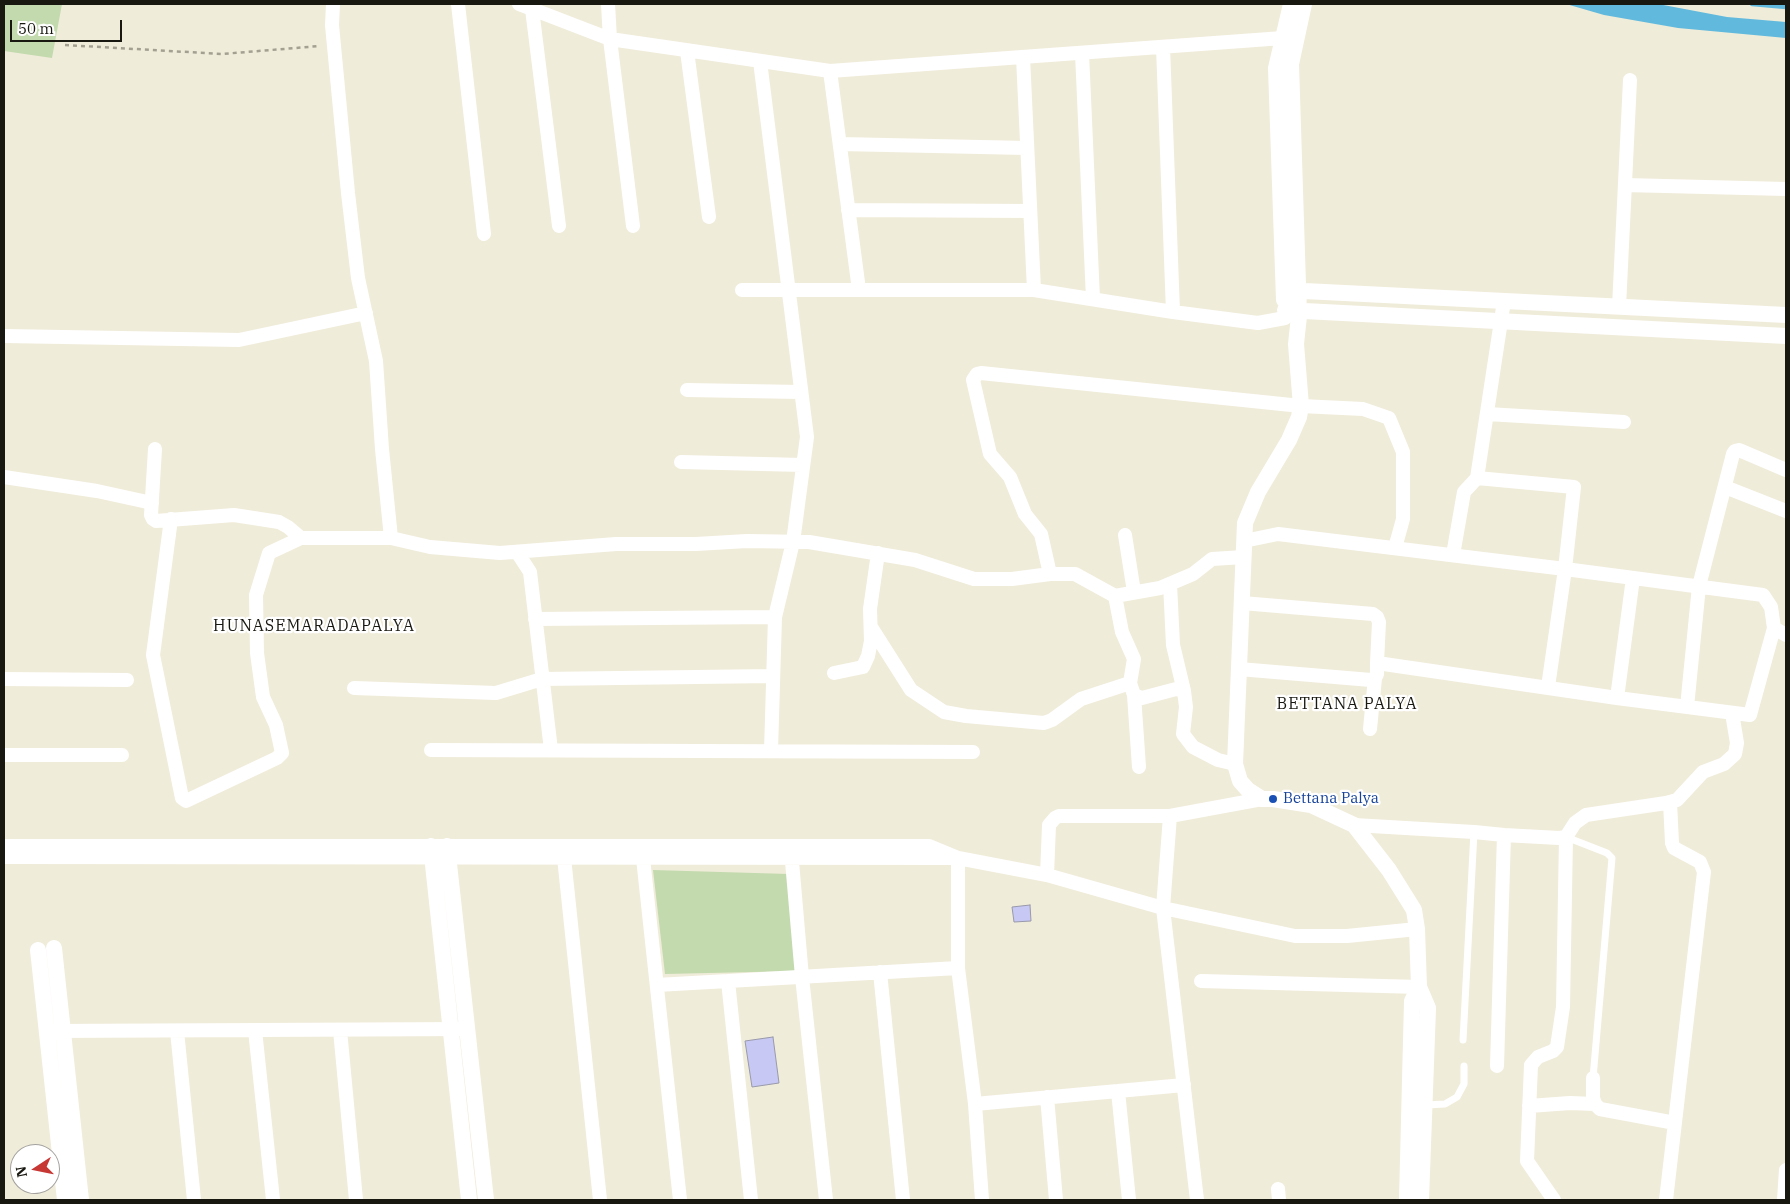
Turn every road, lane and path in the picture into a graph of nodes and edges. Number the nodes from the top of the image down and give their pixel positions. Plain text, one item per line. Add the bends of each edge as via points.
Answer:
1 (333, 4) edge
2 (458, 4) edge
3 (608, 4) edge
4 (1291, 4) edge
5 (1304, 4) edge
6 (525, 6) edge
7 (1283, 38) junction
8 (610, 40) junction
9 (334, 44) junction
10 (65, 45) dead end
11 (1163, 47) junction
12 (687, 50) junction
13 (1082, 53) junction
14 (1023, 57) junction
15 (760, 61) junction
16 (1284, 63) junction
17 (830, 71) junction
18 (1630, 80) dead end
19 (840, 144) junction
20 (1027, 148) junction
21 (1625, 185) junction
22 (1786, 189) edge
23 (848, 210) junction
24 (1030, 211) junction
25 (709, 217) dead end
26 (560, 226) dead end
27 (633, 226) dead end
28 (484, 234) dead end
29 (742, 290) dead end
30 (788, 290) junction
31 (860, 290) junction
32 (1034, 290) junction
33 (1291, 290) junction
34 (1093, 299) junction
35 (1504, 301) junction
36 (1619, 307) junction
37 (1173, 312) junction
38 (366, 313) junction
39 (1290, 313) junction
40 (1786, 315) edge
41 (1501, 321) junction
42 (4, 336) edge
43 (1786, 336) edge
44 (687, 390) dead end
45 (801, 392) junction
46 (1301, 406) junction
47 (1487, 414) junction
48 (1624, 422) dead end
49 (155, 449) dead end
50 (681, 462) dead end
51 (803, 465) junction
52 (1786, 470) edge
53 (4, 477) edge
54 (1477, 478) junction
55 (1725, 487) junction
56 (152, 503) junction
57 (1786, 511) edge
58 (171, 519) junction
59 (1125, 535) dead end
60 (301, 538) junction
61 (391, 538) junction
62 (793, 542) junction
63 (1395, 548) junction
64 (1244, 549) junction
65 (517, 552) junction
66 (878, 554) junction
67 (1453, 555) junction
68 (1565, 569) junction
69 (1050, 574) junction
70 (1633, 578) junction
71 (1170, 584) junction
72 (1699, 586) junction
73 (1134, 592) junction
74 (1115, 596) junction
75 (1242, 603) junction
76 (775, 617) junction
77 (535, 619) junction
78 (871, 627) junction
79 (1774, 628) junction
80 (1786, 635) edge
81 (1377, 663) junction
82 (1239, 669) junction
83 (834, 673) dead end
84 (773, 676) junction
85 (542, 678) junction
86 (1375, 678) junction
87 (4, 679) edge
88 (127, 680) dead end
89 (1548, 687) junction
90 (354, 688) dead end
91 (1132, 689) junction
92 (1184, 691) junction
93 (1617, 698) junction
94 (1687, 707) junction
95 (1732, 712) junction
96 (1370, 729) dead end
97 (431, 750) dead end
98 (551, 750) junction
99 (771, 751) junction
100 (973, 752) dead end
101 (4, 755) edge
102 (122, 755) dead end
103 (1235, 764) junction
104 (1140, 767) dead end
105 (1262, 799) junction
106 (1670, 802) junction
107 (1170, 816) junction
108 (1354, 825) junction
109 (1474, 832) junction
110 (1504, 835) junction
111 (1566, 837) junction
112 (4, 846) edge
113 (440, 852) junction
114 (563, 852) junction
115 (642, 852) junction
116 (791, 852) junction
117 (4, 857) edge
118 (958, 858) junction
119 (1047, 875) junction
120 (1164, 908) junction
121 (1418, 929) junction
122 (54, 948) dead end
123 (38, 950) dead end
124 (958, 968) junction
125 (880, 972) junction
126 (802, 977) junction
127 (728, 981) junction
128 (1201, 981) dead end
129 (657, 985) junction
130 (1419, 986) junction
131 (451, 1029) junction
132 (468, 1029) junction
133 (254, 1030) junction
134 (340, 1030) junction
135 (46, 1031) junction
136 (63, 1031) junction
137 (177, 1031) junction
138 (1463, 1040) dead end
139 (1464, 1066) dead end
140 (1497, 1066) dead end
141 (1593, 1078) joint
142 (1184, 1085) junction
143 (1118, 1091) junction
144 (1047, 1097) junction
145 (975, 1104) junction
146 (1595, 1104) junction
147 (1426, 1105) junction
148 (1529, 1106) junction
149 (1675, 1123) junction
150 (1786, 1170) edge
151 (65, 1200) edge
152 (81, 1200) edge
153 (194, 1200) edge
154 (273, 1200) edge
155 (356, 1200) edge
156 (469, 1200) edge
157 (486, 1200) edge
158 (600, 1200) edge
159 (680, 1200) edge
160 (750, 1200) edge
161 (826, 1200) edge
162 (903, 1200) edge
163 (982, 1200) edge
164 (1056, 1200) edge
165 (1129, 1200) edge
166 (1197, 1200) edge
167 (1407, 1200) edge
168 (1422, 1200) edge
169 (1554, 1200) edge
170 (1666, 1200) edge
171 (1784, 1200) edge

1 - 9 street
2 - 28 street
3 - 8 street
4 - 7 street
5 - 16 street
6 - 8 street
6 - 26 street
7 - 11 street
7 - 16 street
8 - 12 street
8 - 27 street
9 - 10 path via 222,54
9 - 38 street via 358,278
11 - 13 street
11 - 37 street
12 - 15 street
12 - 25 street
13 - 14 street
13 - 34 street
14 - 17 street
14 - 20 street
15 - 17 street
15 - 30 street
16 - 33 street via 1276,68
17 - 19 street
18 - 21 street
19 - 20 street
19 - 23 street
20 - 24 street
21 - 22 street
21 - 36 street
23 - 24 street
23 - 31 street
24 - 32 street
29 - 30 street
30 - 31 street
30 - 45 street
31 - 32 street
32 - 34 street
33 - 35 street
33 - 39 street
34 - 37 street
35 - 36 street
35 - 41 street
36 - 40 street
37 - 39 street via 1258,323
38 - 42 street via 239,340
38 - 61 street via 376,361
39 - 41 street
39 - 46 street
41 - 43 street
41 - 47 street
44 - 45 street
45 - 51 street via 807,437
46 - 63 street via 1363,409 1389,418 1403,452 1403,519
46 - 64 street via 1290,440 1258,492 1245,523
46 - 69 street via 977,374 973,380 990,454 1010,477 1025,514 1041,534
47 - 48 street
47 - 54 street
49 - 56 street
50 - 51 street
51 - 62 street
52 - 55 street via 1739,450 1733,454
53 - 56 street
54 - 67 street via 1464,492
54 - 68 street via 1574,487
55 - 57 street
55 - 72 street
56 - 58 street via 153,519
58 - 60 street via 234,515 279,522
58 - 60 street via 153,655 182,798 186,801 282,754 276,725 263,697 257,653 256,595 269,553
59 - 73 street
60 - 61 street
61 - 65 street via 430,547
62 - 65 street via 616,544
62 - 66 street
62 - 76 street
63 - 64 street via 1278,534
63 - 67 street
64 - 71 street via 1212,559 1193,574
64 - 75 street
65 - 77 street via 530,572
66 - 69 street via 915,560 974,579
66 - 78 street via 870,609
67 - 68 street
68 - 70 street
68 - 89 street
69 - 74 street via 1075,574
70 - 72 street
70 - 93 street
71 - 73 street
71 - 92 street via 1173,645
72 - 79 street via 1763,595 1771,607
72 - 94 street
73 - 74 street
74 - 91 street via 1122,632 1134,658
75 - 81 street via 1372,614 1379,622
75 - 82 street
76 - 77 street
76 - 84 street
77 - 85 street
78 - 83 street via 868,656 863,667
78 - 91 street via 911,690 944,712 1044,723 1081,699
79 - 80 street
79 - 95 street via 1750,715
81 - 86 street
81 - 89 street
82 - 86 street
82 - 103 street
84 - 85 street
84 - 99 street
85 - 90 street via 496,693
85 - 98 street
86 - 96 street
87 - 88 street
89 - 93 street
91 - 92 street via 1142,698
91 - 104 street
92 - 103 street via 1183,734 1193,747 1218,760
93 - 94 street
94 - 95 street
95 - 106 street via 1737,743 1735,754 1724,764 1706,770 1677,800
97 - 98 street
98 - 99 street
99 - 100 street
101 - 102 street
103 - 105 street via 1240,781
105 - 107 street
105 - 108 street via 1310,805
106 - 111 street via 1586,815 1575,823
106 - 149 street via 1674,848 1700,862 1704,872
107 - 119 street via 1059,816 1049,826
107 - 120 street
108 - 109 street
108 - 121 street via 1406,896 1414,910
109 - 110 street
109 - 138 lane
110 - 111 street
110 - 140 street
111 - 141 lane via 1612,858
111 - 148 street via 1563,1007 1557,1047 1531,1065
112 - 113 street
113 - 114 street
113 - 117 street
113 - 131 street
113 - 132 street
114 - 115 street
114 - 158 street
115 - 116 street
115 - 129 street
116 - 118 street
116 - 118 street via 929,846
116 - 126 street
118 - 119 street
118 - 124 street
119 - 120 street
120 - 121 street via 1295,936 1347,936
120 - 142 street
121 - 130 street
122 - 136 street
123 - 135 street
124 - 125 street
124 - 145 street
125 - 126 street
125 - 162 street
126 - 127 street
126 - 161 street
127 - 129 street
127 - 160 street
128 - 130 street
129 - 159 street
130 - 147 street via 1428,1008
130 - 167 street via 1412,1001
131 - 132 street
131 - 134 street
131 - 156 street
132 - 157 street
133 - 134 street
133 - 137 street
133 - 154 street
134 - 155 street
135 - 136 street
135 - 151 street
136 - 137 street
136 - 152 street
137 - 153 street
139 - 147 lane via 1464,1084 1457,1097 1445,1104
141 - 146 street
142 - 143 street
142 - 166 street
143 - 144 street
143 - 165 street
144 - 145 street
144 - 164 street
145 - 163 street
146 - 148 street
146 - 149 street via 1608,1111
147 - 168 street
148 - 169 street via 1527,1161
149 - 170 street
150 - 171 street

